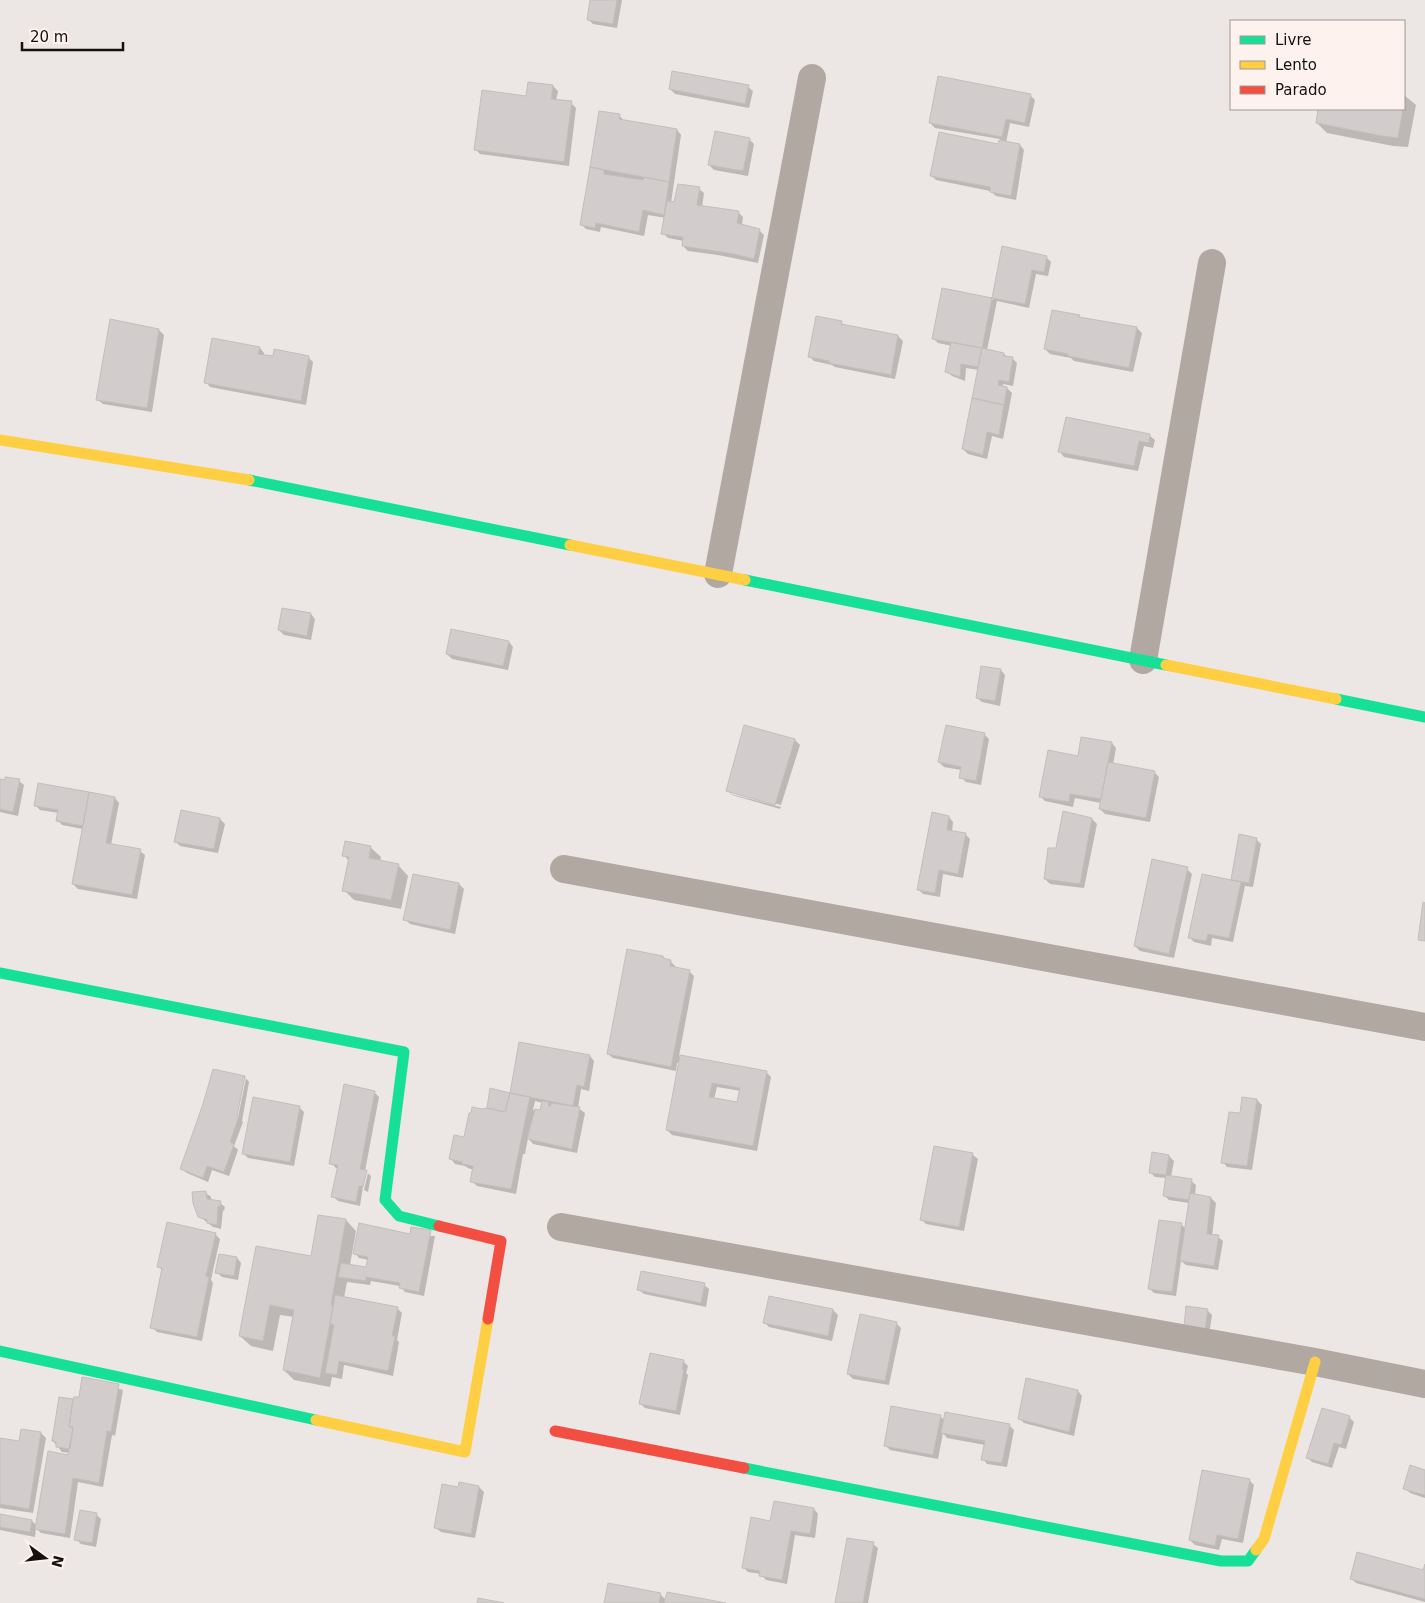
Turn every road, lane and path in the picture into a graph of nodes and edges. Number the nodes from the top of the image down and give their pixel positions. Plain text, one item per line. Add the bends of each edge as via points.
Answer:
1 (812, 78) dead end
2 (1212, 263) dead end
3 (0, 440) edge
4 (718, 574) junction
5 (1143, 660) junction
6 (1425, 717) edge
7 (564, 868) dead end
8 (0, 973) edge
9 (1425, 1027) edge
10 (562, 1227) dead end
11 (0, 1351) edge
12 (1315, 1362) junction
13 (1425, 1384) edge
14 (555, 1431) dead end

1 - 4 street
2 - 5 street
3 - 4 street via 260,482
4 - 5 street
5 - 6 street
7 - 9 street
8 - 11 street via 404,1052 384,1200 399,1216 501,1241 465,1452
10 - 12 street
12 - 13 street
12 - 14 street via 1264,1539 1248,1561 1221,1561

